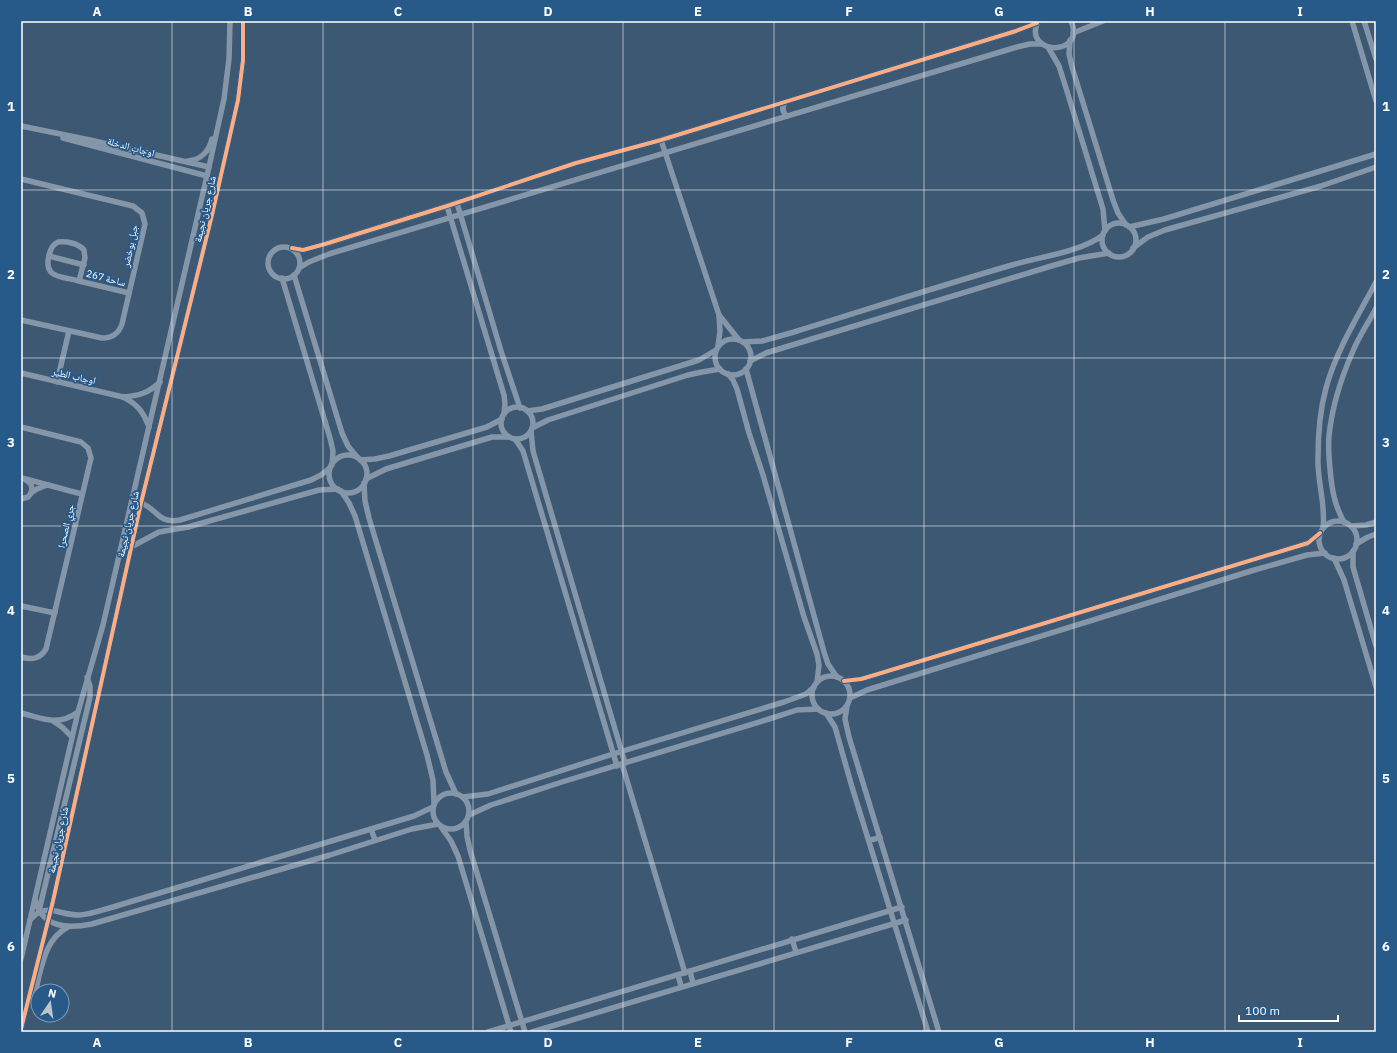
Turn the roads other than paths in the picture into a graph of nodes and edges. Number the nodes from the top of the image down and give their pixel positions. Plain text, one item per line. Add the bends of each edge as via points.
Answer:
1 (230, 21) edge
2 (243, 21) edge
3 (1071, 21) edge
4 (1102, 21) edge
5 (1352, 21) edge
6 (1364, 21) edge
7 (1038, 22) edge
8 (1073, 33) junction
9 (1070, 40) junction
10 (1042, 44) junction
11 (1048, 47) junction
12 (1376, 58) edge
13 (224, 99) junction
14 (1376, 101) edge
15 (785, 102) junction
16 (787, 116) junction
17 (21, 126) edge
18 (50, 132) junction
19 (661, 140) junction
20 (666, 152) junction
21 (1376, 154) edge
22 (185, 162) junction
23 (209, 167) junction
24 (1376, 167) edge
25 (207, 176) junction
26 (21, 179) edge
27 (457, 203) junction
28 (447, 206) junction
29 (460, 215) junction
30 (450, 218) junction
31 (1128, 226) junction
32 (1104, 233) junction
33 (292, 248) junction
34 (1134, 248) junction
35 (1109, 253) junction
36 (49, 256) junction
37 (84, 265) junction
38 (300, 268) junction
39 (294, 276) junction
40 (282, 278) junction
41 (80, 280) junction
42 (1376, 282) edge
43 (482, 290) junction
44 (129, 293) junction
45 (472, 293) junction
46 (880, 306) junction
47 (1376, 308) edge
48 (719, 315) junction
49 (850, 315) junction
50 (883, 317) junction
51 (21, 320) edge
52 (853, 326) junction
53 (69, 331) junction
54 (741, 341) junction
55 (717, 348) junction
56 (501, 351) junction
57 (492, 354) junction
58 (750, 361) junction
59 (720, 369) junction
60 (746, 369) junction
61 (21, 373) edge
62 (728, 374) junction
63 (57, 382) junction
64 (160, 382) junction
65 (122, 397) junction
66 (520, 408) junction
67 (527, 411) junction
68 (503, 416) junction
69 (21, 427) edge
70 (149, 428) junction
71 (532, 430) junction
72 (512, 438) junction
73 (358, 458) junction
74 (331, 466) junction
75 (23, 479) edge
76 (365, 481) junction
77 (47, 485) junction
78 (340, 490) junction
79 (32, 493) junction
80 (82, 494) junction
81 (266, 494) junction
82 (21, 499) edge
83 (245, 501) junction
84 (141, 503) junction
85 (269, 504) junction
86 (248, 510) junction
87 (1344, 522) junction
88 (1376, 522) edge
89 (1351, 526) junction
90 (1323, 528) junction
91 (1320, 534) junction
92 (1376, 534) edge
93 (1356, 544) junction
94 (131, 547) junction
95 (1353, 551) junction
96 (1325, 553) junction
97 (1334, 558) junction
98 (577, 599) junction
99 (568, 602) junction
100 (21, 606) edge
101 (55, 613) junction
102 (1376, 646) edge
103 (21, 657) edge
104 (827, 662) junction
105 (596, 664) junction
106 (819, 665) junction
107 (587, 666) junction
108 (87, 677) junction
109 (837, 677) junction
110 (844, 681) junction
111 (815, 684) junction
112 (1376, 687) edge
113 (850, 698) junction
114 (847, 706) junction
115 (818, 709) junction
116 (78, 712) junction
117 (21, 713) edge
118 (826, 713) junction
119 (53, 721) junction
120 (72, 737) junction
121 (850, 738) junction
122 (839, 741) junction
123 (622, 751) junction
124 (613, 754) junction
125 (621, 765) junction
126 (456, 794) junction
127 (463, 797) junction
128 (434, 805) junction
129 (469, 815) junction
130 (466, 822) junction
131 (439, 826) junction
132 (371, 829) junction
133 (880, 837) junction
134 (375, 840) junction
135 (869, 840) junction
136 (171, 888) junction
137 (896, 889) junction
138 (885, 892) junction
139 (35, 897) junction
140 (175, 899) junction
141 (902, 907) junction
142 (50, 910) junction
143 (890, 910) junction
144 (39, 912) junction
145 (47, 920) junction
146 (906, 920) junction
147 (30, 921) junction
148 (895, 923) junction
149 (68, 926) junction
150 (792, 939) junction
151 (796, 952) junction
152 (21, 959) edge
153 (687, 972) junction
154 (678, 975) junction
155 (693, 983) junction
156 (681, 986) junction
157 (28, 1001) junction
158 (522, 1022) junction
159 (509, 1026) junction
160 (21, 1029) edge
161 (488, 1032) edge
162 (511, 1032) edge
163 (525, 1032) edge
164 (532, 1032) edge
165 (928, 1032) edge
166 (939, 1032) edge

1 - 13 street, شارع جريان نجيمة via 230,59
2 - 84 street, شارع جريان نجيمة via 243,60 238,100
3 - 8 street
4 - 8 street
5 - 14 street
6 - 12 street
7 - 10 street via 1037,36
7 - 15 street
8 - 9 street
9 - 11 street via 1060,48
9 - 31 street via 1069,54 1074,75 1118,214
10 - 11 street
10 - 16 street via 1017,47
11 - 32 street via 1059,66 1076,118 1103,209
13 - 22 street via 218,110 208,150 197,159
13 - 23 street, شارع جريان نجيمة
15 - 16 street via 783,111
15 - 19 street
16 - 20 street
17 - 18 street, اوجاب الدخلة
18 - 22 street, اوجاب الدخلة
18 - 25 street, اوجاب الدخلة via 88,145
19 - 20 street
19 - 27 street via 576,163
20 - 29 street
20 - 48 street
21 - 31 street via 1164,219
22 - 23 street, اوجاب الدخلة
23 - 25 street, شارع جريان نجيمة
24 - 34 street via 1321,186 1161,232 1148,237
25 - 64 street, شارع جريان نجيمة
26 - 44 street, جبل بوخضر via 129,205 139,210 145,220 145,228
27 - 28 street
27 - 29 street
28 - 30 street
28 - 33 street via 303,250
29 - 30 street
29 - 43 street
30 - 38 street via 319,258
30 - 45 street
31 - 32 street via 1113,225
31 - 34 street via 1135,235
32 - 35 street via 1103,245
32 - 46 street via 1087,245 1012,265
33 - 38 street via 299,257
33 - 40 street via 280,247 269,257 270,270
34 - 35 street via 1124,256 1117,257
35 - 50 street via 1079,258
36 - 37 street, ساحة 267
36 - 37 street, ساحة 267 via 51,248 58,242 76,245 82,247 85,252
36 - 41 street, ساحة 267 via 47,265 51,273
37 - 41 street, ساحة 267
38 - 39 street
39 - 40 street
39 - 73 street via 342,433
40 - 74 street via 330,438
41 - 44 street, ساحة 267
42 - 90 street via 1339,354 1323,401 1318,460 1324,509
43 - 45 street
43 - 56 street
44 - 53 street, جبل بوخضر via 121,327 114,336 102,338
45 - 57 street
46 - 49 street
46 - 50 street
47 - 87 street via 1343,374 1330,426 1332,488 1336,506
48 - 54 street
48 - 55 street
49 - 52 street
49 - 54 street via 762,341
50 - 52 street
51 - 53 street, جبل بوخضر
52 - 58 street via 766,353
53 - 63 street
54 - 55 street via 730,339
54 - 58 street via 749,348
55 - 59 street via 715,360
55 - 67 street via 699,360 542,409
56 - 57 street
56 - 66 street
57 - 68 street via 504,395
58 - 60 street
59 - 62 street
59 - 71 street via 688,375 548,420
60 - 62 street via 737,374
60 - 104 street
61 - 63 street, اوجاب الطير
62 - 106 street via 737,389
63 - 65 street, اوجاب الطير
64 - 65 street, اوجاب الطير via 145,393
64 - 70 street, شارع جريان نجيمة
65 - 70 street, اوجاب الطير via 137,405
66 - 67 street
66 - 68 street via 513,408
67 - 71 street via 533,420
68 - 72 street via 502,429
68 - 73 street via 487,427 389,456 375,459
69 - 80 street, جري الصحرا via 78,441 86,446 91,458
70 - 108 street, شارع جريان نجيمة via 101,633
71 - 72 street via 526,437
71 - 98 street via 533,451
72 - 76 street via 492,437 386,470
72 - 99 street via 523,450
73 - 74 street via 344,456
73 - 76 street via 365,467
74 - 78 street via 331,480
74 - 81 street via 310,480
75 - 77 street
75 - 79 street via 31,485
76 - 78 street via 359,489 352,492
76 - 126 street via 368,514 446,772
77 - 79 street
77 - 80 street
78 - 85 street via 319,490
78 - 128 street via 355,516 433,780
79 - 82 street
80 - 101 street, جري الصحرا
81 - 83 street
81 - 85 street
83 - 84 street via 175,521 158,516
83 - 86 street
84 - 94 street, شارع جريان نجيمة
85 - 86 street
86 - 94 street via 188,527 159,532
87 - 89 street
87 - 90 street via 1333,522
88 - 89 street
89 - 93 street via 1356,534
90 - 91 street
91 - 96 street via 1320,546
91 - 110 street via 1308,543 861,679
92 - 93 street
93 - 95 street
94 - 142 street, شارع جريان نجيمة
95 - 97 street via 1343,558
95 - 102 street via 1355,577
96 - 97 street
96 - 113 street via 1307,555 1251,571 867,690
97 - 112 street via 1344,580
98 - 99 street
98 - 105 street
99 - 107 street
100 - 101 street
101 - 103 street, جري الصحرا via 45,652 33,659
104 - 106 street
104 - 109 street
105 - 107 street
105 - 123 street
106 - 111 street
107 - 124 street
108 - 116 street, شارع جريان نجيمة
108 - 144 street via 90,697
109 - 110 street
109 - 111 street via 826,676
110 - 113 street via 849,689
111 - 115 street via 812,698
111 - 123 street via 806,694
113 - 114 street
114 - 118 street via 838,713
114 - 121 street via 845,719
115 - 118 street
115 - 125 street via 797,710
116 - 119 street via 64,720
116 - 120 street, شارع جريان نجيمة
117 - 119 street
118 - 122 street via 835,727
119 - 120 street
120 - 139 street, شارع جريان نجيمة
121 - 122 street
121 - 133 street
122 - 135 street
123 - 124 street
123 - 125 street
124 - 125 street
124 - 127 street via 488,794
125 - 129 street via 491,805
125 - 153 street
126 - 127 street
126 - 128 street via 444,794
127 - 129 street via 469,807
128 - 131 street via 434,818
128 - 132 street via 419,814
129 - 130 street
130 - 131 street via 453,830
130 - 158 street via 470,850
131 - 134 street via 412,829
131 - 159 street via 451,841 458,856
132 - 134 street
132 - 136 street
133 - 135 street
133 - 137 street
134 - 140 street
135 - 138 street
136 - 140 street
136 - 142 street via 88,914 68,914
137 - 138 street
137 - 141 street
138 - 143 street
139 - 144 street
139 - 147 street, شارع جريان نجيمة
140 - 149 street via 92,924
141 - 143 street
141 - 146 street
142 - 144 street
142 - 145 street, شارع جريان نجيمة
143 - 148 street
143 - 150 street
144 - 145 street
144 - 147 street
145 - 149 street
145 - 157 street, شارع جريان نجيمة
146 - 148 street
146 - 166 street
147 - 152 street, شارع جريان نجيمة
148 - 151 street
148 - 165 street
149 - 157 street via 58,934 46,951 35,992
150 - 151 street
150 - 153 street
151 - 155 street
153 - 154 street
153 - 155 street
154 - 156 street
154 - 158 street
155 - 156 street
156 - 164 street
157 - 160 street, شارع جريان نجيمة
158 - 159 street
158 - 163 street
159 - 161 street
159 - 162 street

